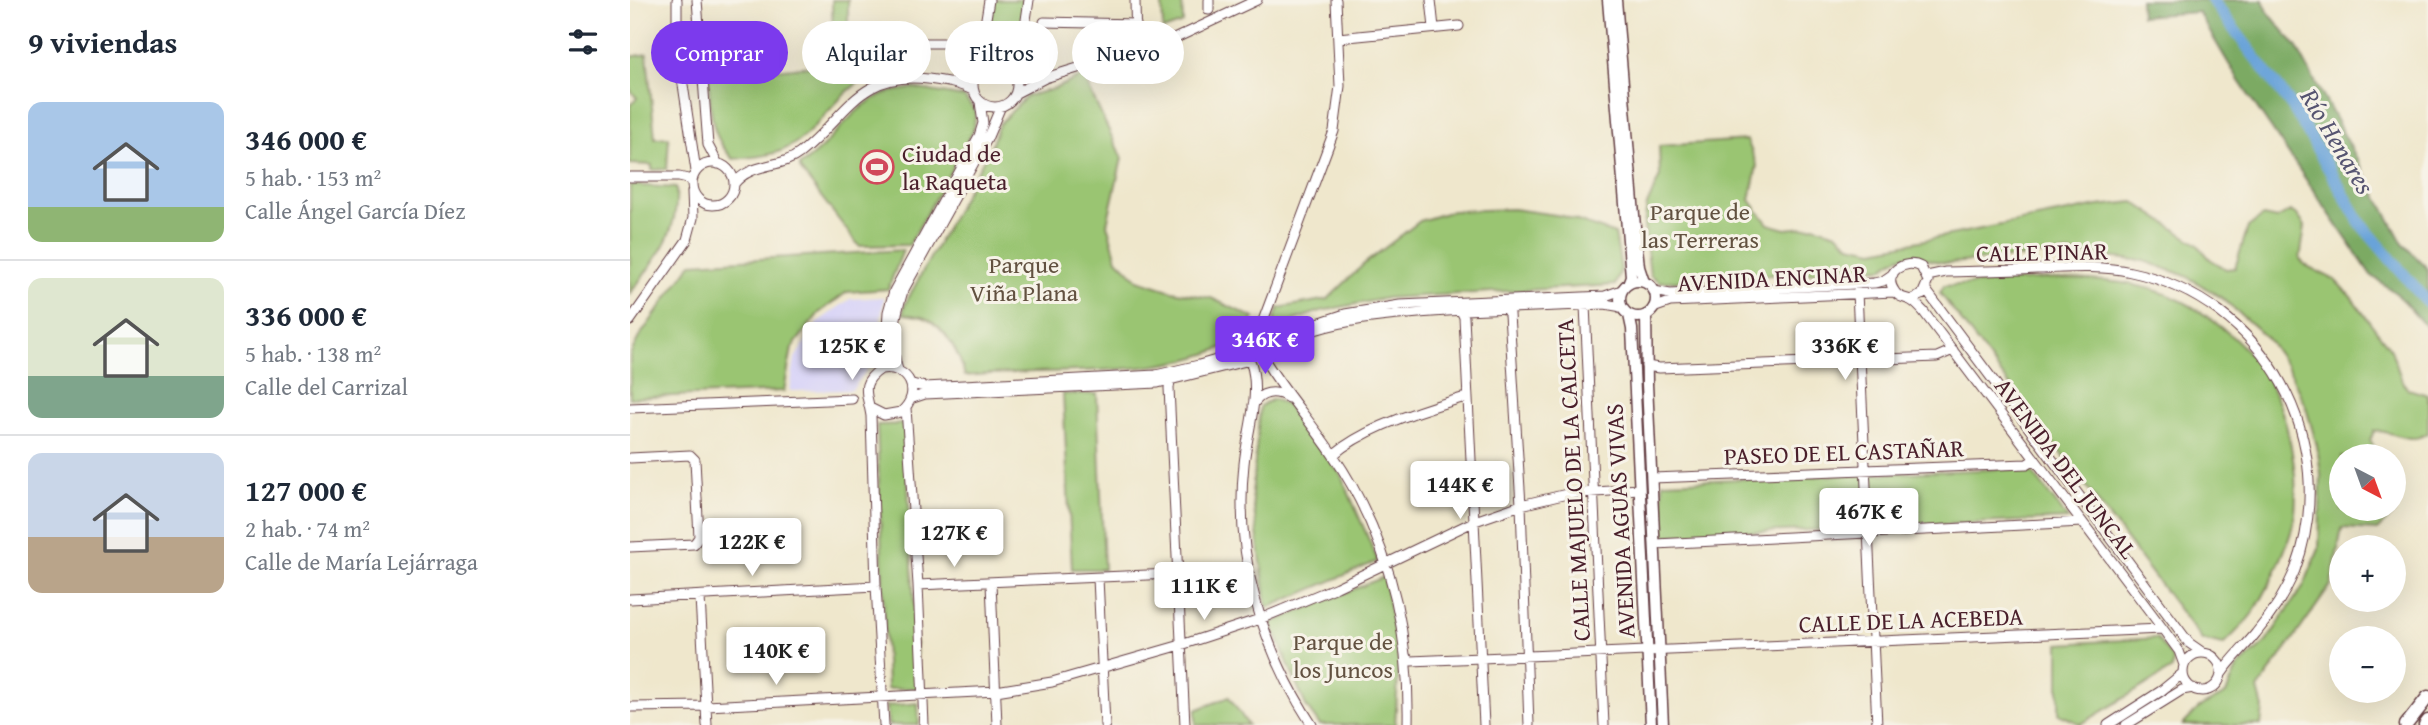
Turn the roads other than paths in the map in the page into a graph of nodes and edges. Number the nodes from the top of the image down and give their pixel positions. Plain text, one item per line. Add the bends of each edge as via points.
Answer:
1 (677, 0) edge
2 (696, 0) edge
3 (989, 0) edge
4 (1029, 0) edge
5 (1135, 0) edge
6 (1257, 0) edge
7 (1336, 0) edge
8 (1431, 0) edge
9 (1608, 0) edge
10 (1616, 0) edge
11 (986, 21) edge
12 (1026, 21) edge
13 (1136, 21) edge
14 (1459, 26) dead end
15 (1434, 28) junction
16 (1184, 34) edge
17 (1338, 38) junction
18 (1615, 43) junction
19 (945, 82) edge
20 (955, 84) edge
21 (974, 84) edge
22 (1017, 84) edge
23 (1033, 84) edge
24 (974, 91) junction
25 (1016, 93) junction
26 (980, 102) junction
27 (1001, 106) junction
28 (722, 166) junction
29 (758, 168) junction
30 (694, 175) junction
31 (630, 177) edge
32 (734, 184) junction
33 (692, 192) junction
34 (705, 204) junction
35 (693, 218) junction
36 (1631, 227) junction
37 (1893, 274) junction
38 (1927, 276) junction
39 (1644, 282) junction
40 (1625, 287) junction
41 (1926, 290) junction
42 (1654, 291) junction
43 (1857, 292) junction
44 (1894, 292) junction
45 (1910, 300) junction
46 (1585, 305) junction
47 (1505, 308) junction
48 (1461, 311) junction
49 (1626, 311) junction
50 (1650, 311) junction
51 (630, 321) edge
52 (1257, 339) junction
53 (1241, 349) junction
54 (1953, 350) junction
55 (1265, 355) junction
56 (1859, 360) junction
57 (1248, 362) junction
58 (1646, 366) junction
59 (881, 369) junction
60 (898, 370) junction
61 (1170, 381) junction
62 (911, 384) junction
63 (866, 390) junction
64 (913, 398) junction
65 (852, 399) junction
66 (1468, 400) junction
67 (1294, 403) junction
68 (1253, 405) junction
69 (869, 406) junction
70 (630, 408) edge
71 (906, 408) junction
72 (1333, 455) junction
73 (630, 458) edge
74 (2035, 460) junction
75 (1864, 470) junction
76 (1652, 478) junction
77 (1639, 489) junction
78 (1593, 492) junction
79 (1521, 505) junction
80 (1475, 521) junction
81 (2082, 522) junction
82 (1868, 533) junction
83 (1656, 544) junction
84 (630, 547) edge
85 (1387, 564) junction
86 (1248, 567) junction
87 (1178, 575) junction
88 (1098, 578) junction
89 (990, 583) junction
90 (918, 585) junction
91 (876, 586) junction
92 (700, 597) junction
93 (630, 599) edge
94 (1260, 619) junction
95 (2162, 629) junction
96 (1872, 640) junction
97 (1181, 646) junction
98 (1648, 651) junction
99 (1661, 651) junction
100 (2202, 652) junction
101 (1600, 653) junction
102 (2237, 653) junction
103 (1526, 656) junction
104 (1407, 658) junction
105 (1481, 658) junction
106 (2217, 659) junction
107 (1102, 669) junction
108 (2184, 669) junction
109 (2222, 673) junction
110 (2193, 688) junction
111 (996, 691) junction
112 (922, 695) junction
113 (2428, 696) edge
114 (883, 697) junction
115 (707, 706) junction
116 (630, 707) edge
117 (707, 725) edge
118 (884, 725) edge
119 (924, 725) edge
120 (997, 725) edge
121 (1105, 725) edge
122 (1185, 725) edge
123 (1312, 725) edge
124 (1408, 725) edge
125 (1483, 725) edge
126 (1529, 725) edge
127 (1604, 725) edge
128 (1651, 725) edge
129 (1663, 725) edge
130 (1877, 725) edge
131 (2108, 725) edge
132 (2126, 725) edge
133 (2406, 725) edge

1 - 30 street via 677,45
2 - 28 street via 708,145
3 - 11 street
4 - 12 street
5 - 13 street
6 - 16 street
7 - 17 street
8 - 15 street
9 - 18 main road
10 - 18 main road
14 - 15 street
15 - 17 street
17 - 52 street via 1339,105 1333,138
18 - 36 main road
19 - 29 street via 896,78 874,85 798,155
20 - 24 street
21 - 24 street
22 - 25 street
23 - 25 street
24 - 26 street
25 - 27 street
26 - 27 street
26 - 59 street via 983,123 979,136 894,291
27 - 60 street via 903,291 893,334
28 - 29 street
28 - 30 street via 706,164
28 - 32 street via 732,174
29 - 32 street
30 - 31 street
30 - 33 street
32 - 34 street via 724,202
33 - 34 street
33 - 35 street
34 - 35 street
35 - 51 street via 687,240
36 - 39 main road
36 - 40 main road via 1631,276
37 - 38 street via 1900,265 1911,263
37 - 42 street, AVENIDA ENCINAR via 1874,283
37 - 44 street
38 - 41 street
38 - 102 street, CALLE PINAR via 2072,267 2130,272 2156,278 2205,301 2261,352 2294,410 2307,463 2306,526 2294,571 2272,613
39 - 40 main road
39 - 42 main road
40 - 49 main road via 1620,295
40 - 52 street via 1605,296 1400,305 1345,314
41 - 45 street
41 - 100 street, AVENIDA DEL JUNCAL via 2189,643
42 - 50 main road
43 - 44 street, AVENIDA ENCINAR
43 - 50 street, AVENIDA ENCINAR via 1670,302
43 - 56 street
44 - 45 street
45 - 54 street, AVENIDA DEL JUNCAL
46 - 47 street
46 - 49 street via 1605,304
46 - 78 street, CALLE MAJUELO DE LA CALCETA
47 - 48 street
47 - 79 street
48 - 55 street via 1400,313 1348,322 1294,337
48 - 66 street
49 - 50 main road via 1641,317
49 - 77 main road, AVENIDA AGUAS VIVAS via 1632,329
50 - 58 main road, AVENIDA AGUAS VIVAS
52 - 53 street
52 - 55 street via 1266,345
53 - 57 street
53 - 62 street via 1230,356 1156,374 925,387
54 - 56 street via 1937,357
54 - 74 street, AVENIDA DEL JUNCAL
55 - 57 street via 1256,364
55 - 67 street
56 - 58 street
56 - 75 street
57 - 61 street
57 - 68 street via 1254,378
58 - 76 main road, AVENIDA AGUAS VIVAS
59 - 60 street
59 - 63 street
60 - 62 street
61 - 64 street
61 - 87 street
62 - 64 street
63 - 65 street
63 - 69 street
64 - 71 street
65 - 69 street
65 - 70 street
66 - 72 street via 1451,401 1398,420
66 - 80 street
67 - 68 street via 1273,392
67 - 72 street
68 - 86 street via 1243,467
69 - 71 street via 890,416
69 - 91 street
71 - 90 street
72 - 85 street via 1357,493
73 - 84 street via 690,456 695,460 699,537 694,544
74 - 75 street, PASEO DE EL CASTAÑAR via 2027,464
74 - 81 street, AVENIDA DEL JUNCAL
75 - 76 street, PASEO DE EL CASTAÑAR
75 - 82 street
76 - 83 main road, AVENIDA AGUAS VIVAS
77 - 78 street
77 - 98 main road, AVENIDA AGUAS VIVAS
78 - 79 street
78 - 101 street, CALLE MAJUELO DE LA CALCETA
79 - 80 street
79 - 103 street
80 - 85 street
80 - 105 street
81 - 82 street
81 - 95 street, AVENIDA DEL JUNCAL
82 - 83 street
82 - 96 street
83 - 99 main road, AVENIDA AGUAS VIVAS
85 - 94 street
85 - 104 street
86 - 87 street
86 - 94 street
87 - 88 street
87 - 97 street
88 - 89 street
88 - 107 street
89 - 90 street
89 - 111 street
90 - 112 street
91 - 92 street
91 - 114 street
92 - 93 street
92 - 115 street
94 - 97 street
94 - 123 street via 1283,675
95 - 96 street, CALLE DE LA ACEBEDA
95 - 108 street, AVENIDA DEL JUNCAL via 2179,651
96 - 99 street, CALLE DE LA ACEBEDA
96 - 130 street
97 - 107 street
97 - 122 street
98 - 99 street, CALLE DE LA ACEBEDA
98 - 101 street, CALLE DE LA ACEBEDA
98 - 128 main road, AVENIDA AGUAS VIVAS
99 - 129 main road, AVENIDA AGUAS VIVAS
100 - 106 street
100 - 108 street via 2191,656
101 - 103 street, CALLE DE LA ACEBEDA
101 - 127 street, CALLE MAJUELO DE LA CALCETA
102 - 106 street
102 - 109 street, CALLE PINAR
103 - 105 street, CALLE DE LA ACEBEDA
103 - 126 street
104 - 105 street, CALLE DE LA ACEBEDA
104 - 124 street
105 - 125 street
106 - 109 street
107 - 111 street
107 - 121 street
108 - 110 street via 2186,682
108 - 131 street via 2161,691
109 - 110 street via 2209,690
110 - 132 street via 2182,690
111 - 112 street
111 - 120 street
112 - 114 street
112 - 119 street
113 - 133 highway
114 - 115 street
114 - 118 street
115 - 116 street
115 - 117 street

